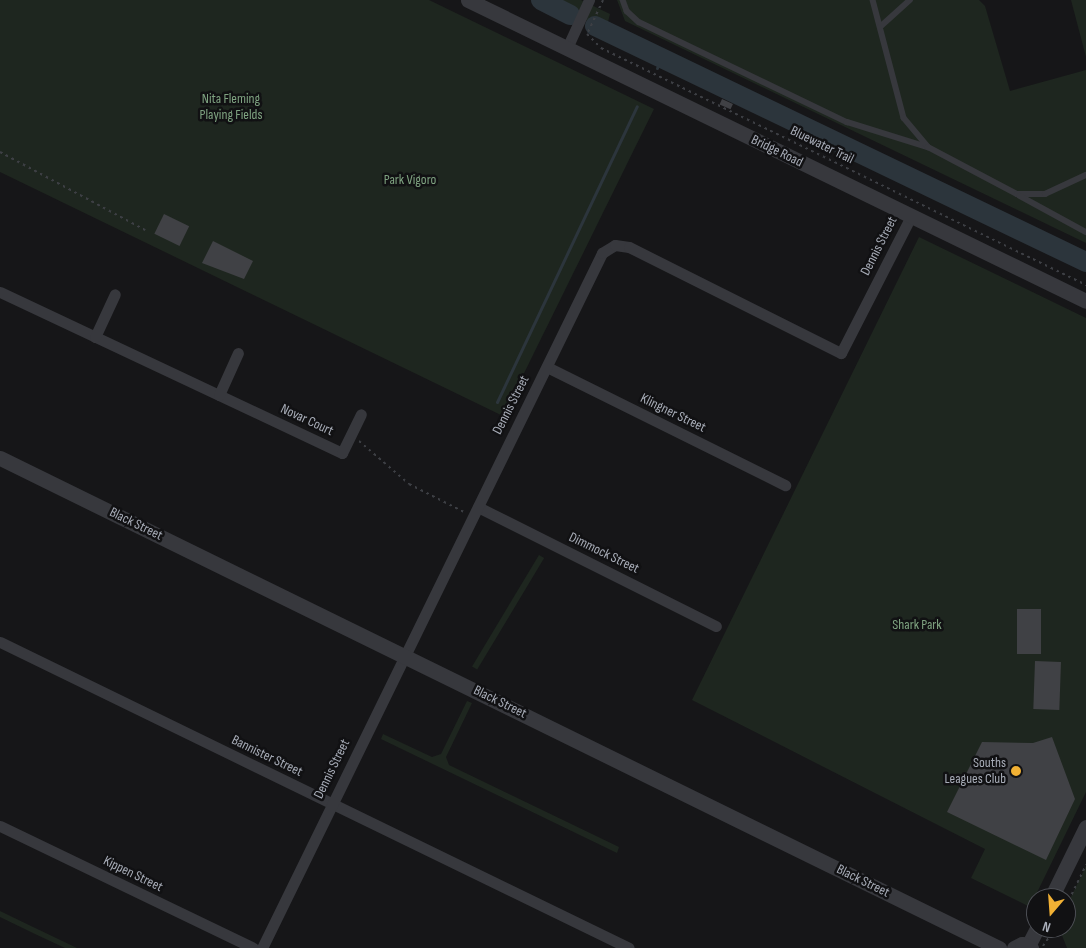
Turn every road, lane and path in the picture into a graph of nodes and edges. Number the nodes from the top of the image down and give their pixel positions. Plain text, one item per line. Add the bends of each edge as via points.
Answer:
1 (468, 0) edge
2 (603, 0) edge
3 (623, 0) edge
4 (873, 0) edge
5 (910, 0) edge
6 (588, 1) edge
7 (880, 27) junction
8 (567, 48) junction
9 (928, 147) junction
10 (0, 152) edge
11 (1086, 175) edge
12 (1017, 194) junction
13 (911, 216) junction
14 (145, 230) dead end
15 (1086, 232) edge
16 (1086, 285) edge
17 (0, 292) edge
18 (115, 294) dead end
19 (1086, 301) edge
20 (95, 337) junction
21 (238, 353) dead end
22 (547, 367) junction
23 (219, 395) junction
24 (361, 414) dead end
25 (351, 434) junction
26 (0, 458) edge
27 (785, 485) dead end
28 (475, 512) junction
29 (716, 626) dead end
30 (0, 642) edge
31 (404, 654) junction
32 (332, 804) junction
33 (0, 826) edge
34 (1086, 826) edge
35 (1086, 864) edge
36 (1056, 888) edge
37 (1075, 888) edge
38 (1041, 938) edge
39 (1028, 947) edge
40 (253, 948) edge
41 (262, 948) edge
42 (629, 948) edge
43 (999, 948) edge

1 - 8 street, Bridge Road
2 - 16 path, Bluewater Trail via 587,34 601,48
3 - 9 lane via 627,11 639,22 830,114
4 - 7 lane
5 - 7 lane
6 - 8 street
7 - 9 lane via 904,118
8 - 13 street, Bridge Road
9 - 12 lane
10 - 14 path
11 - 12 lane via 1045,194
12 - 15 lane
13 - 19 street, Bridge Road
13 - 22 street, Dennis Street via 841,353 629,247 615,245 602,253
17 - 20 street, Novar Court
18 - 20 street
20 - 23 street, Novar Court
21 - 23 street
22 - 27 street, Klingner Street
22 - 28 street, Dennis Street
23 - 25 street, Novar Court via 342,453
24 - 25 street, Novar Court
25 - 28 path via 409,484
26 - 31 street, Black Street
28 - 29 street, Dimmock Street
28 - 31 street, Dennis Street
30 - 32 street, Bannister Street
31 - 32 street, Dennis Street
31 - 43 street, Black Street
32 - 41 street, Dennis Street
32 - 42 street, Bannister Street
33 - 40 street, Kippen Street
34 - 36 street
35 - 37 path
38 - 39 path

